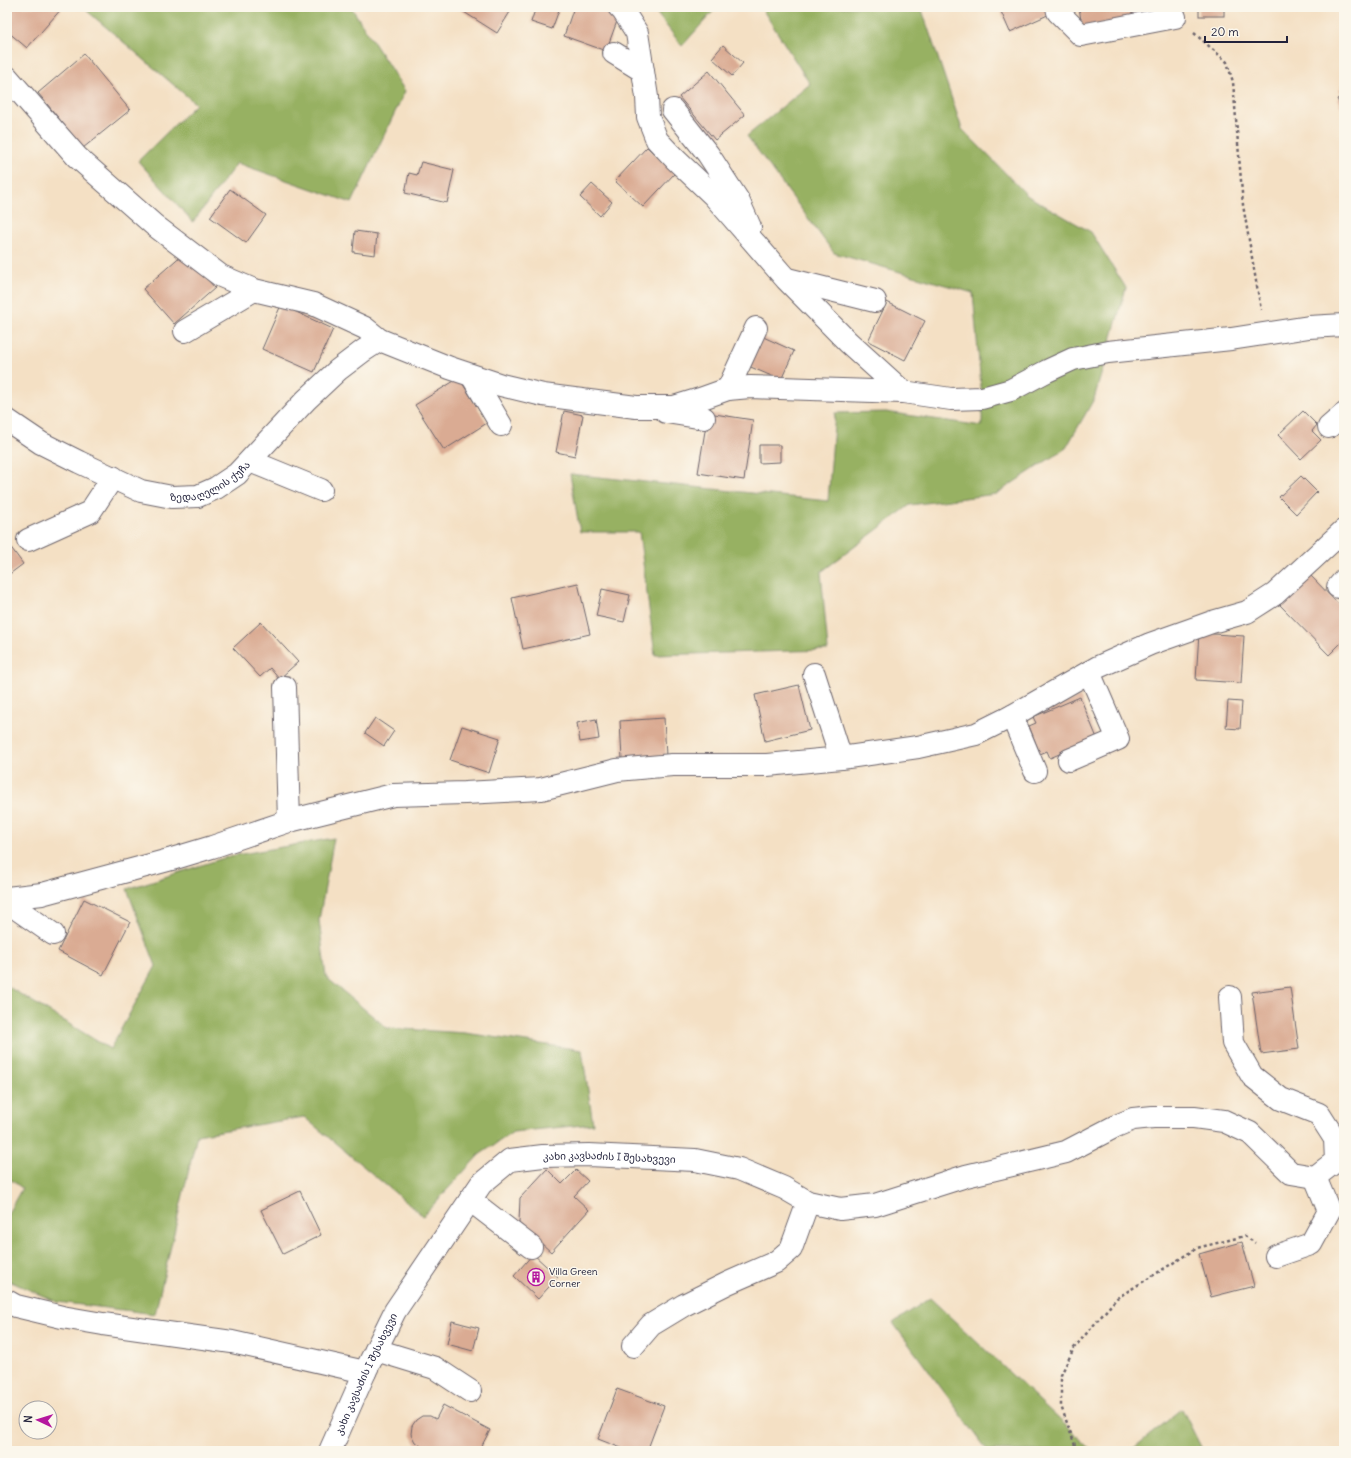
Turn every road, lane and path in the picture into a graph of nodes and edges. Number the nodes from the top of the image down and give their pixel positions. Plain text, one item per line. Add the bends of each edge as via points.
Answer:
1 (619, 7) edge
2 (1057, 7) edge
3 (1175, 17) joint
4 (614, 53) dead end
5 (643, 71) junction
6 (7, 78) edge
7 (673, 110) dead end
8 (758, 247) junction
9 (786, 279) junction
10 (254, 290) junction
11 (875, 301) dead end
12 (1344, 325) edge
13 (756, 328) dead end
14 (185, 331) dead end
15 (1265, 334) junction
16 (380, 340) junction
17 (472, 376) junction
18 (728, 389) junction
19 (903, 392) junction
20 (636, 407) junction
21 (704, 418) dead end
22 (7, 420) edge
23 (501, 425) dead end
24 (250, 461) junction
25 (113, 477) junction
26 (321, 490) dead end
27 (1344, 530) edge
28 (28, 540) dead end
29 (1089, 672) junction
30 (814, 674) dead end
31 (285, 687) dead end
32 (1012, 716) junction
33 (841, 758) junction
34 (1069, 760) dead end
35 (1035, 771) dead end
36 (289, 821) junction
37 (7, 898) edge
38 (7, 902) edge
39 (53, 934) dead end
40 (1230, 997) dead end
41 (1315, 1177) junction
42 (470, 1200) junction
43 (808, 1202) junction
44 (531, 1247) dead end
45 (1276, 1256) joint
46 (7, 1301) edge
47 (633, 1346) dead end
48 (376, 1350) junction
49 (365, 1372) junction
50 (470, 1391) dead end
51 (330, 1451) edge
52 (1077, 1451) edge

1 - 5 street via 637,34
2 - 3 street via 1058,12 1081,35
3 - 15 path via 1227,62 1234,82 1243,205
4 - 5 street
5 - 8 street via 648,117 657,140 713,195
6 - 10 street via 78,157 154,224 221,276
7 - 8 street via 708,154 738,200
8 - 9 street
9 - 11 street
9 - 19 street via 848,342
10 - 14 street
10 - 16 street via 313,304 365,328
12 - 15 street
13 - 18 street
15 - 19 street via 1108,352 1073,359 1011,390 982,398 951,399
16 - 17 street
16 - 24 street, ზედაღელის ქუჩა via 338,370 306,400
17 - 20 street via 543,395
17 - 23 street
18 - 19 street via 750,387
18 - 20 street via 674,407
20 - 21 street
22 - 25 street, ზედაღელის ქუჩა via 41,443
24 - 25 street, ზედაღელის ქუჩა via 237,474 198,496 172,497 141,491
24 - 26 street
25 - 28 street via 90,512
27 - 29 street via 1275,594 1247,612 1150,644
29 - 32 street
29 - 34 street via 1118,739
30 - 33 street
31 - 36 street
32 - 33 street via 976,734 918,748
32 - 35 street
33 - 36 street via 767,765 672,765 617,770 541,789 393,795
36 - 37 street via 172,859 42,894
38 - 39 street
40 - 41 street via 1232,1043 1252,1076 1281,1099 1319,1114 1335,1139 1336,1161
41 - 43 street, კახი კავსაძის I შესახვევი via 1291,1173 1250,1133 1224,1122 1194,1117 1153,1116 1133,1119 1116,1126 1066,1152 966,1176 876,1205 840,1209
41 - 45 street via 1330,1211 1311,1244
42 - 43 street, კახი კავსაძის I შესახვევი via 482,1184 510,1160 589,1155 695,1160 739,1169 784,1188
42 - 44 street
42 - 48 street, კახი კავსაძის I შესახვევი via 395,1311
43 - 47 street via 791,1249 776,1262 728,1283 651,1325
45 - 52 path via 1245,1236 1197,1248 1117,1298 1074,1348 1061,1375 1061,1406
46 - 49 street via 16,1306 62,1318 232,1342
48 - 49 street, კახი კავსაძის I შესახვევი
48 - 50 street via 435,1368
49 - 51 street, კახი კავსაძის I შესახვევი

